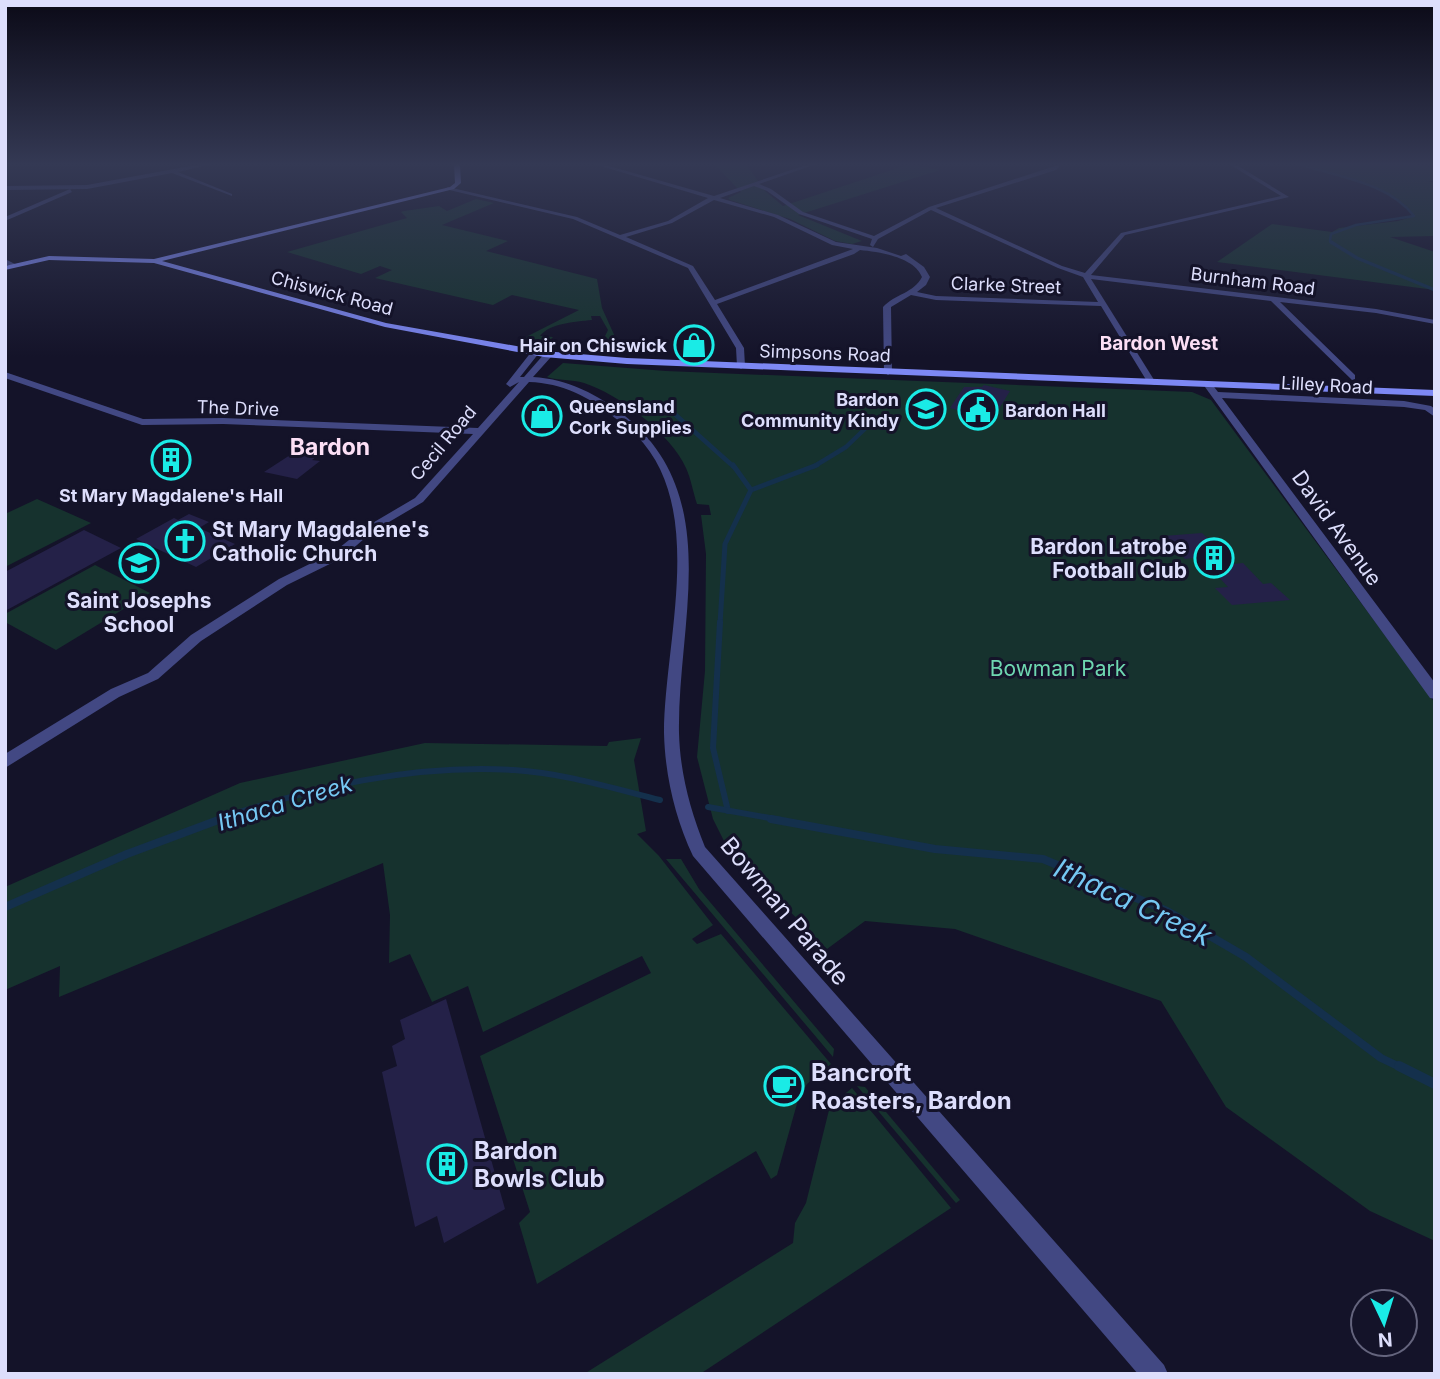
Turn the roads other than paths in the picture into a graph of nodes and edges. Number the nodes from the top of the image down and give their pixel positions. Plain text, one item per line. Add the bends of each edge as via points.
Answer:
1 (287, 228) edge
2 (599, 228) edge
3 (647, 228) edge
4 (804, 228) edge
5 (839, 228) edge
6 (897, 228) edge
7 (976, 228) edge
8 (1148, 228) edge
9 (619, 237) junction
10 (874, 242) junction
11 (838, 245) junction
12 (858, 248) junction
13 (154, 261) junction
14 (911, 261) junction
15 (7, 265) edge
16 (1086, 276) junction
17 (910, 293) junction
18 (1273, 300) junction
19 (713, 303) junction
20 (1102, 304) junction
21 (1376, 312) junction
22 (1435, 316) edge
23 (1435, 322) edge
24 (543, 352) junction
25 (741, 366) junction
26 (888, 372) junction
27 (5, 375) edge
28 (1352, 377) dead end
29 (520, 381) junction
30 (1152, 383) junction
31 (1212, 390) junction
32 (1435, 393) edge
33 (1435, 414) edge
34 (474, 430) junction
35 (1435, 694) edge
36 (5, 762) edge
37 (1154, 1374) edge

1 - 13 main road, Simpsons Road
2 - 9 street, Simpsons Road
3 - 9 street
4 - 11 street
5 - 10 street
6 - 10 street
7 - 16 street, Burnham Road
8 - 16 street via 1123,234
9 - 19 street, Simpsons Road via 691,267
10 - 11 street
10 - 12 street
10 - 14 street
11 - 12 street
12 - 14 street
12 - 19 street
13 - 15 main road, Simpsons Road via 50,258
13 - 24 main road, Chiswick Road via 385,325
14 - 17 street via 926,277 920,288
16 - 18 street, Burnham Road
16 - 20 street
17 - 20 street, Clarke Street via 936,298
17 - 26 street via 887,307
18 - 21 street, Burnham Road
18 - 28 street
19 - 25 street, Simpsons Road via 740,348
20 - 30 street
21 - 22 street, Burnham Road
21 - 23 street, Burnham Road
24 - 25 main road, Chiswick Road
24 - 29 street, Cecil Road
25 - 26 main road, Simpsons Road
26 - 30 main road, Simpsons Road
27 - 34 street, The Drive via 146,423 223,421
29 - 34 street, Cecil Road
29 - 37 street, Bowman Parade via 596,399 634,426 661,459 681,515 683,596 672,745 682,813 699,851
30 - 31 main road, Simpsons Road
31 - 32 main road, Simpsons Road
31 - 33 street, Lilley Road via 1407,404
31 - 35 street, David Avenue
34 - 36 street, Cecil Road via 419,500 368,530 338,555 283,582 196,638 153,676 113,695

